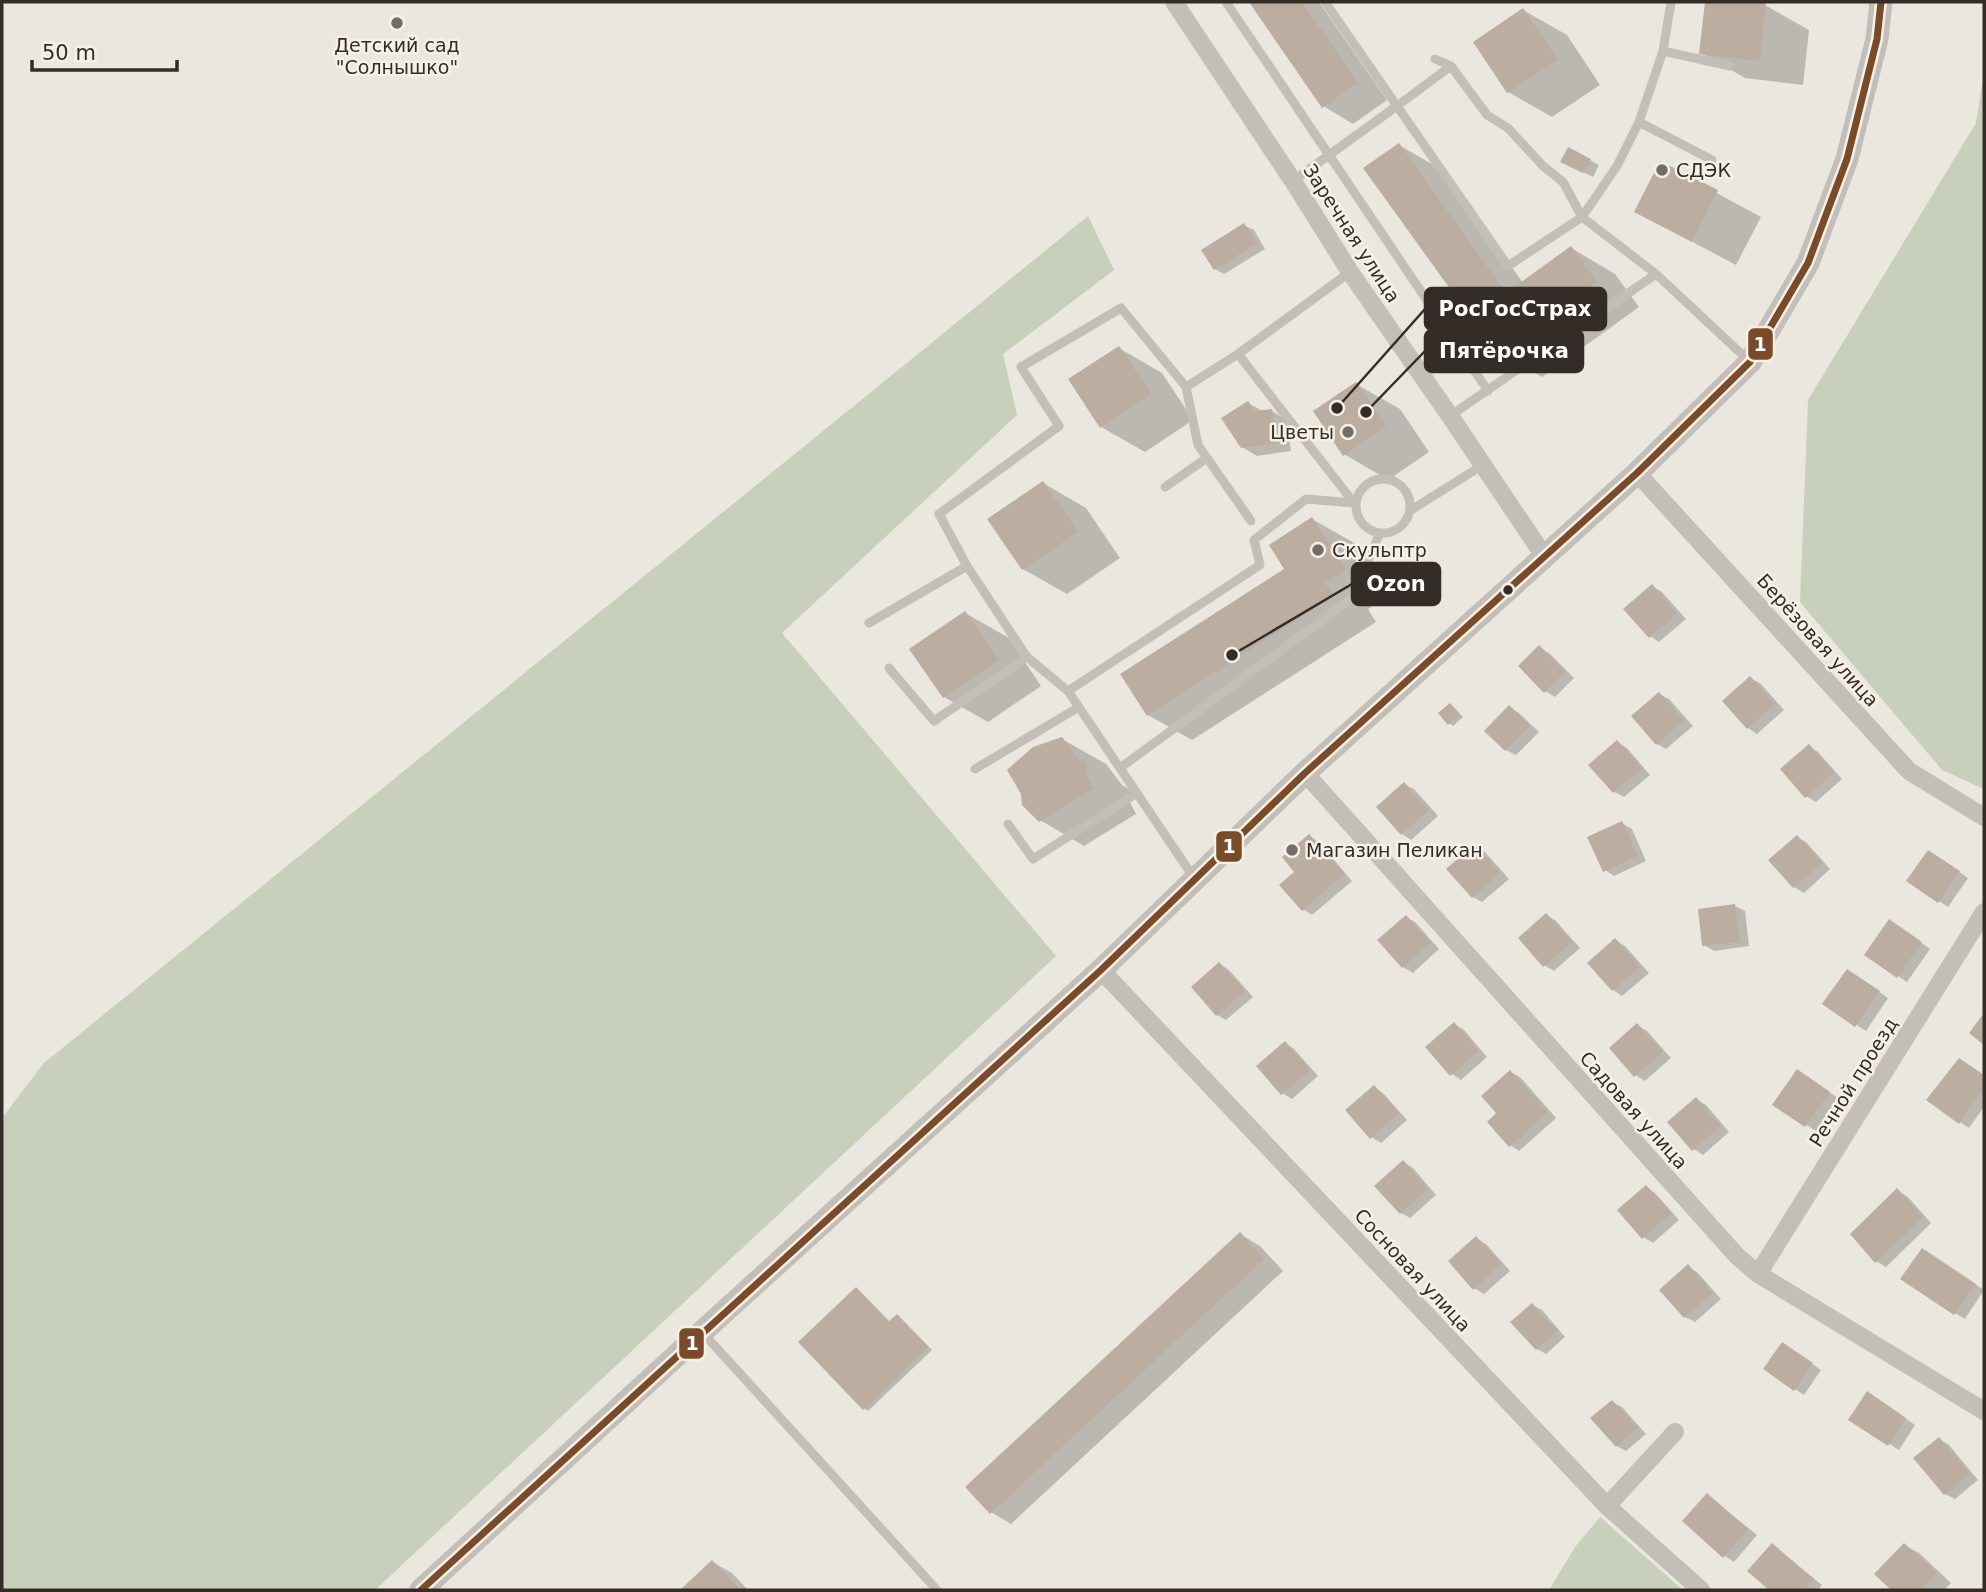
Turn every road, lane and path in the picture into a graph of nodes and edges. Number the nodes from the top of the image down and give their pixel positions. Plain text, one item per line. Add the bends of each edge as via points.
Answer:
1 (1174, 2) edge
2 (1226, 2) edge
3 (1325, 2) edge
4 (1671, 2) edge
5 (1881, 2) edge
6 (1663, 51) junction
7 (1435, 59) dead end
8 (1451, 66) junction
9 (1730, 66) dead end
10 (1397, 106) junction
11 (1639, 122) junction
12 (1329, 155) junction
13 (1712, 160) dead end
14 (1293, 181) junction
15 (1582, 217) junction
16 (1350, 272) junction
17 (1656, 274) junction
18 (1238, 354) junction
19 (1750, 362) junction
20 (1186, 387) junction
21 (1488, 391) junction
22 (1450, 416) junction
23 (1207, 458) junction
24 (1483, 465) junction
25 (1637, 473) junction
26 (1165, 487) dead end
27 (1354, 503) junction
28 (1411, 510) junction
29 (1251, 521) dead end
30 (1379, 534) junction
31 (1544, 556) junction
32 (967, 566) junction
33 (869, 623) dead end
34 (1027, 657) junction
35 (889, 667) dead end
36 (1068, 691) junction
37 (1079, 707) junction
38 (1120, 768) junction
39 (975, 769) dead end
40 (1305, 773) junction
41 (1137, 793) junction
42 (1984, 817) edge
43 (1008, 824) dead end
44 (1195, 879) junction
45 (1984, 912) edge
46 (1101, 970) junction
47 (1758, 1274) junction
48 (702, 1332) junction
49 (1984, 1411) edge
50 (1675, 1432) dead end
51 (1607, 1506) junction
52 (421, 1590) edge
53 (937, 1590) edge
54 (1701, 1590) edge

1 - 14 street, Заречная улица
2 - 12 lane
3 - 10 lane
4 - 6 lane
5 - 19 street via 1877,39 1847,159 1808,263
6 - 9 lane
6 - 11 lane
7 - 8 lane
8 - 10 lane
8 - 15 lane via 1487,116 1508,128 1563,182
10 - 12 lane
10 - 15 lane via 1508,266
11 - 13 lane
11 - 15 lane via 1618,166
12 - 14 lane
12 - 21 lane
14 - 16 street, Заречная улица
15 - 17 lane
16 - 18 lane
16 - 22 street, Заречная улица
17 - 19 lane
17 - 21 lane
18 - 20 lane
18 - 27 lane
19 - 25 street
20 - 23 lane via 1198,445
20 - 32 lane via 1121,308 1021,367 1059,426 939,514
21 - 22 lane
22 - 24 street, Заречная улица
23 - 26 lane
23 - 29 lane
24 - 28 lane
24 - 31 street, Заречная улица
25 - 31 street
25 - 42 street, Берёзовая улица via 1909,771
27 - 28 lane via 1365,484 1386,478 1405,489
27 - 30 lane via 1360,524
27 - 36 lane via 1306,499 1254,540 1260,565
28 - 30 lane via 1400,529
30 - 38 lane via 1351,599
31 - 40 street
32 - 33 lane
32 - 34 lane
34 - 35 lane via 933,721
34 - 36 lane
36 - 37 lane
37 - 38 lane
37 - 39 lane
38 - 41 lane
40 - 44 street
40 - 47 street, Садовая улица via 1737,1256
41 - 43 lane via 1033,859
41 - 44 lane
44 - 46 street
45 - 47 street, Речной проезд
46 - 48 street
46 - 51 street, Сосновая улица
47 - 49 street, Садовая улица
48 - 52 street
48 - 53 lane
50 - 51 street
51 - 54 street, Сосновая улица

